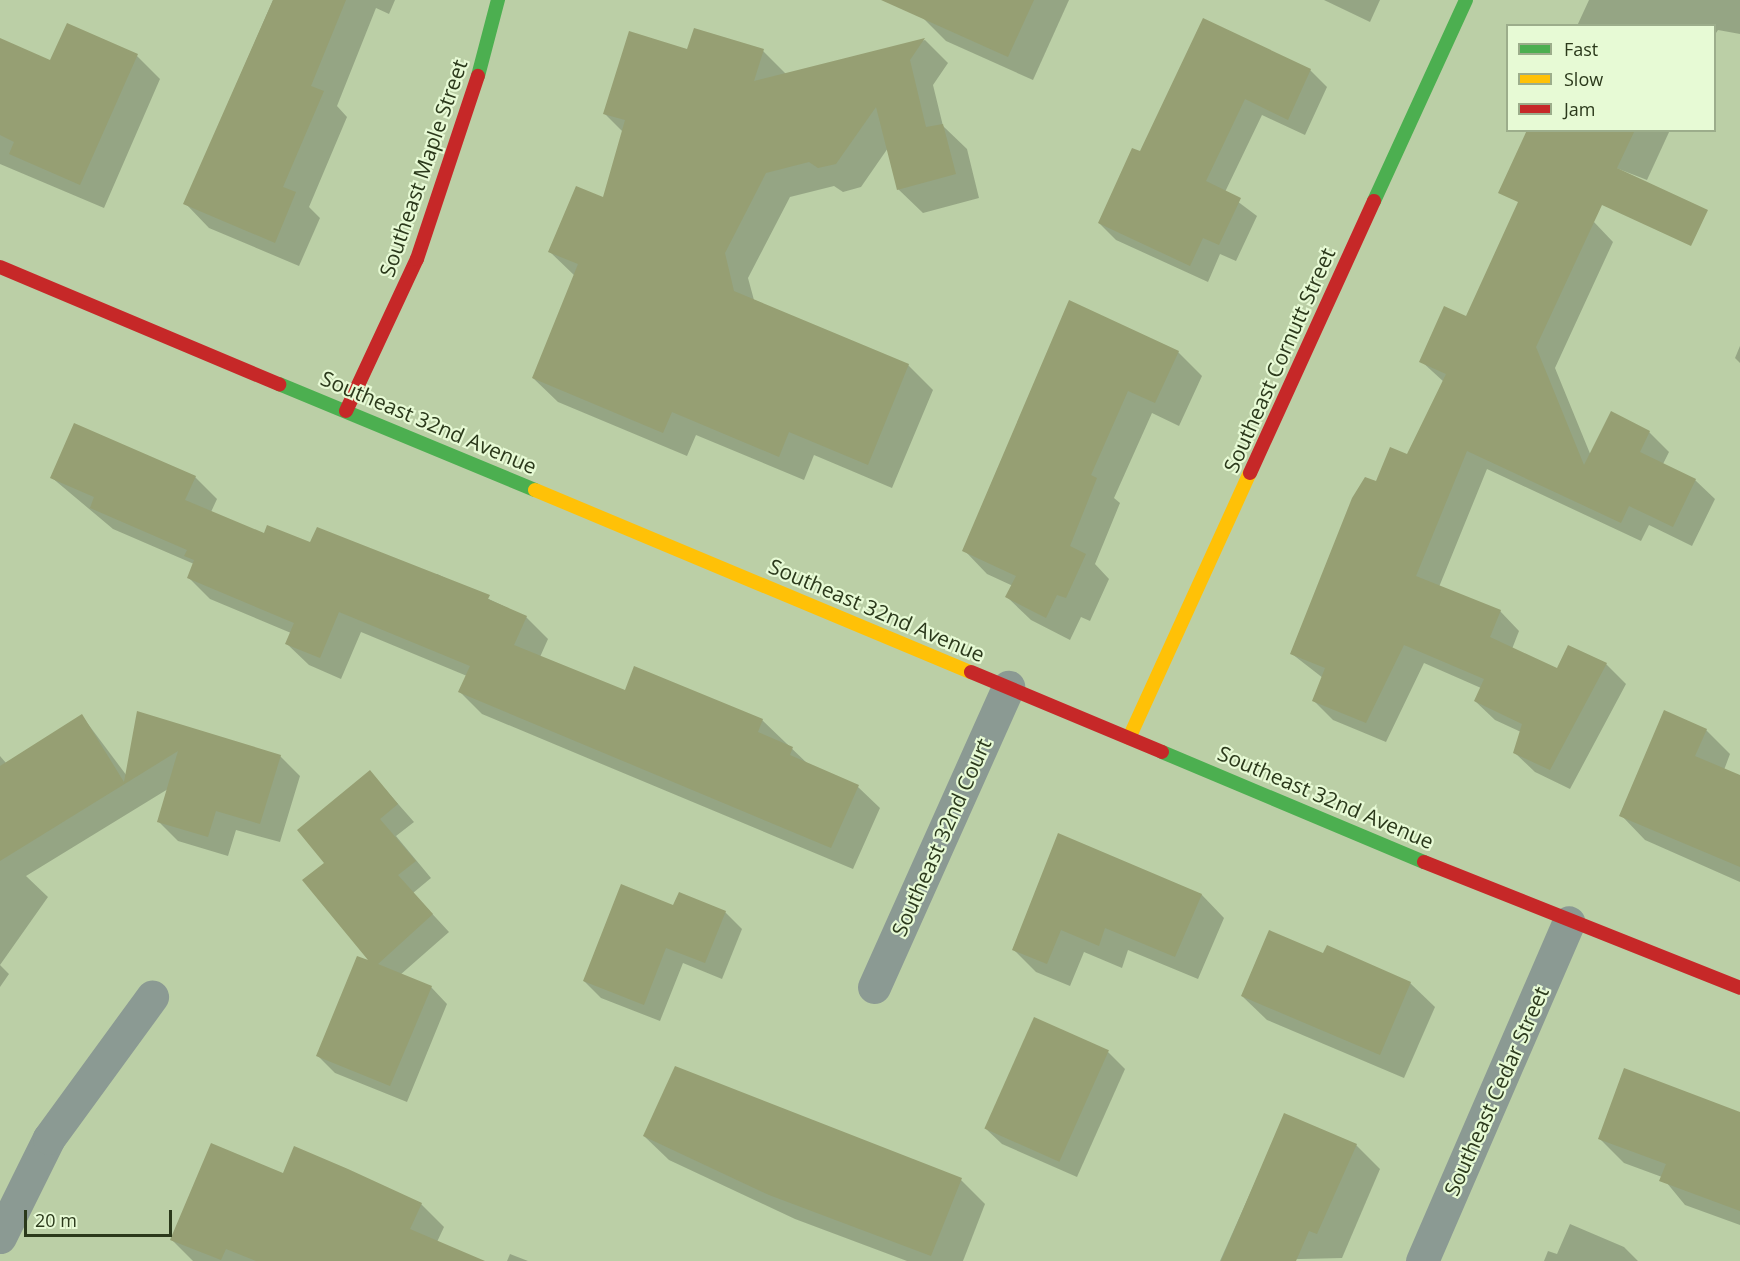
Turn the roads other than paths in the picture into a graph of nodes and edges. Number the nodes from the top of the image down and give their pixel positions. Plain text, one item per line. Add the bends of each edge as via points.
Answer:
1 (498, 0) edge
2 (1466, 0) edge
3 (0, 267) edge
4 (346, 411) junction
5 (1008, 687) junction
6 (1130, 738) junction
7 (1569, 922) junction
8 (874, 987) dead end
9 (1740, 987) edge
10 (152, 997) dead end
11 (0, 1237) edge
12 (1422, 1261) edge

1 - 4 main road, Southeast Maple Street via 479,74 417,259
2 - 6 main road, Southeast Cornutt Street
3 - 4 main road, Southeast 32nd Avenue
4 - 5 main road, Southeast 32nd Avenue
5 - 6 main road, Southeast 32nd Avenue
5 - 8 street, Southeast 32nd Court
6 - 7 main road, Southeast 32nd Avenue
7 - 9 main road, Southeast 32nd Avenue
7 - 12 street, Southeast Cedar Street
10 - 11 street via 49,1138

